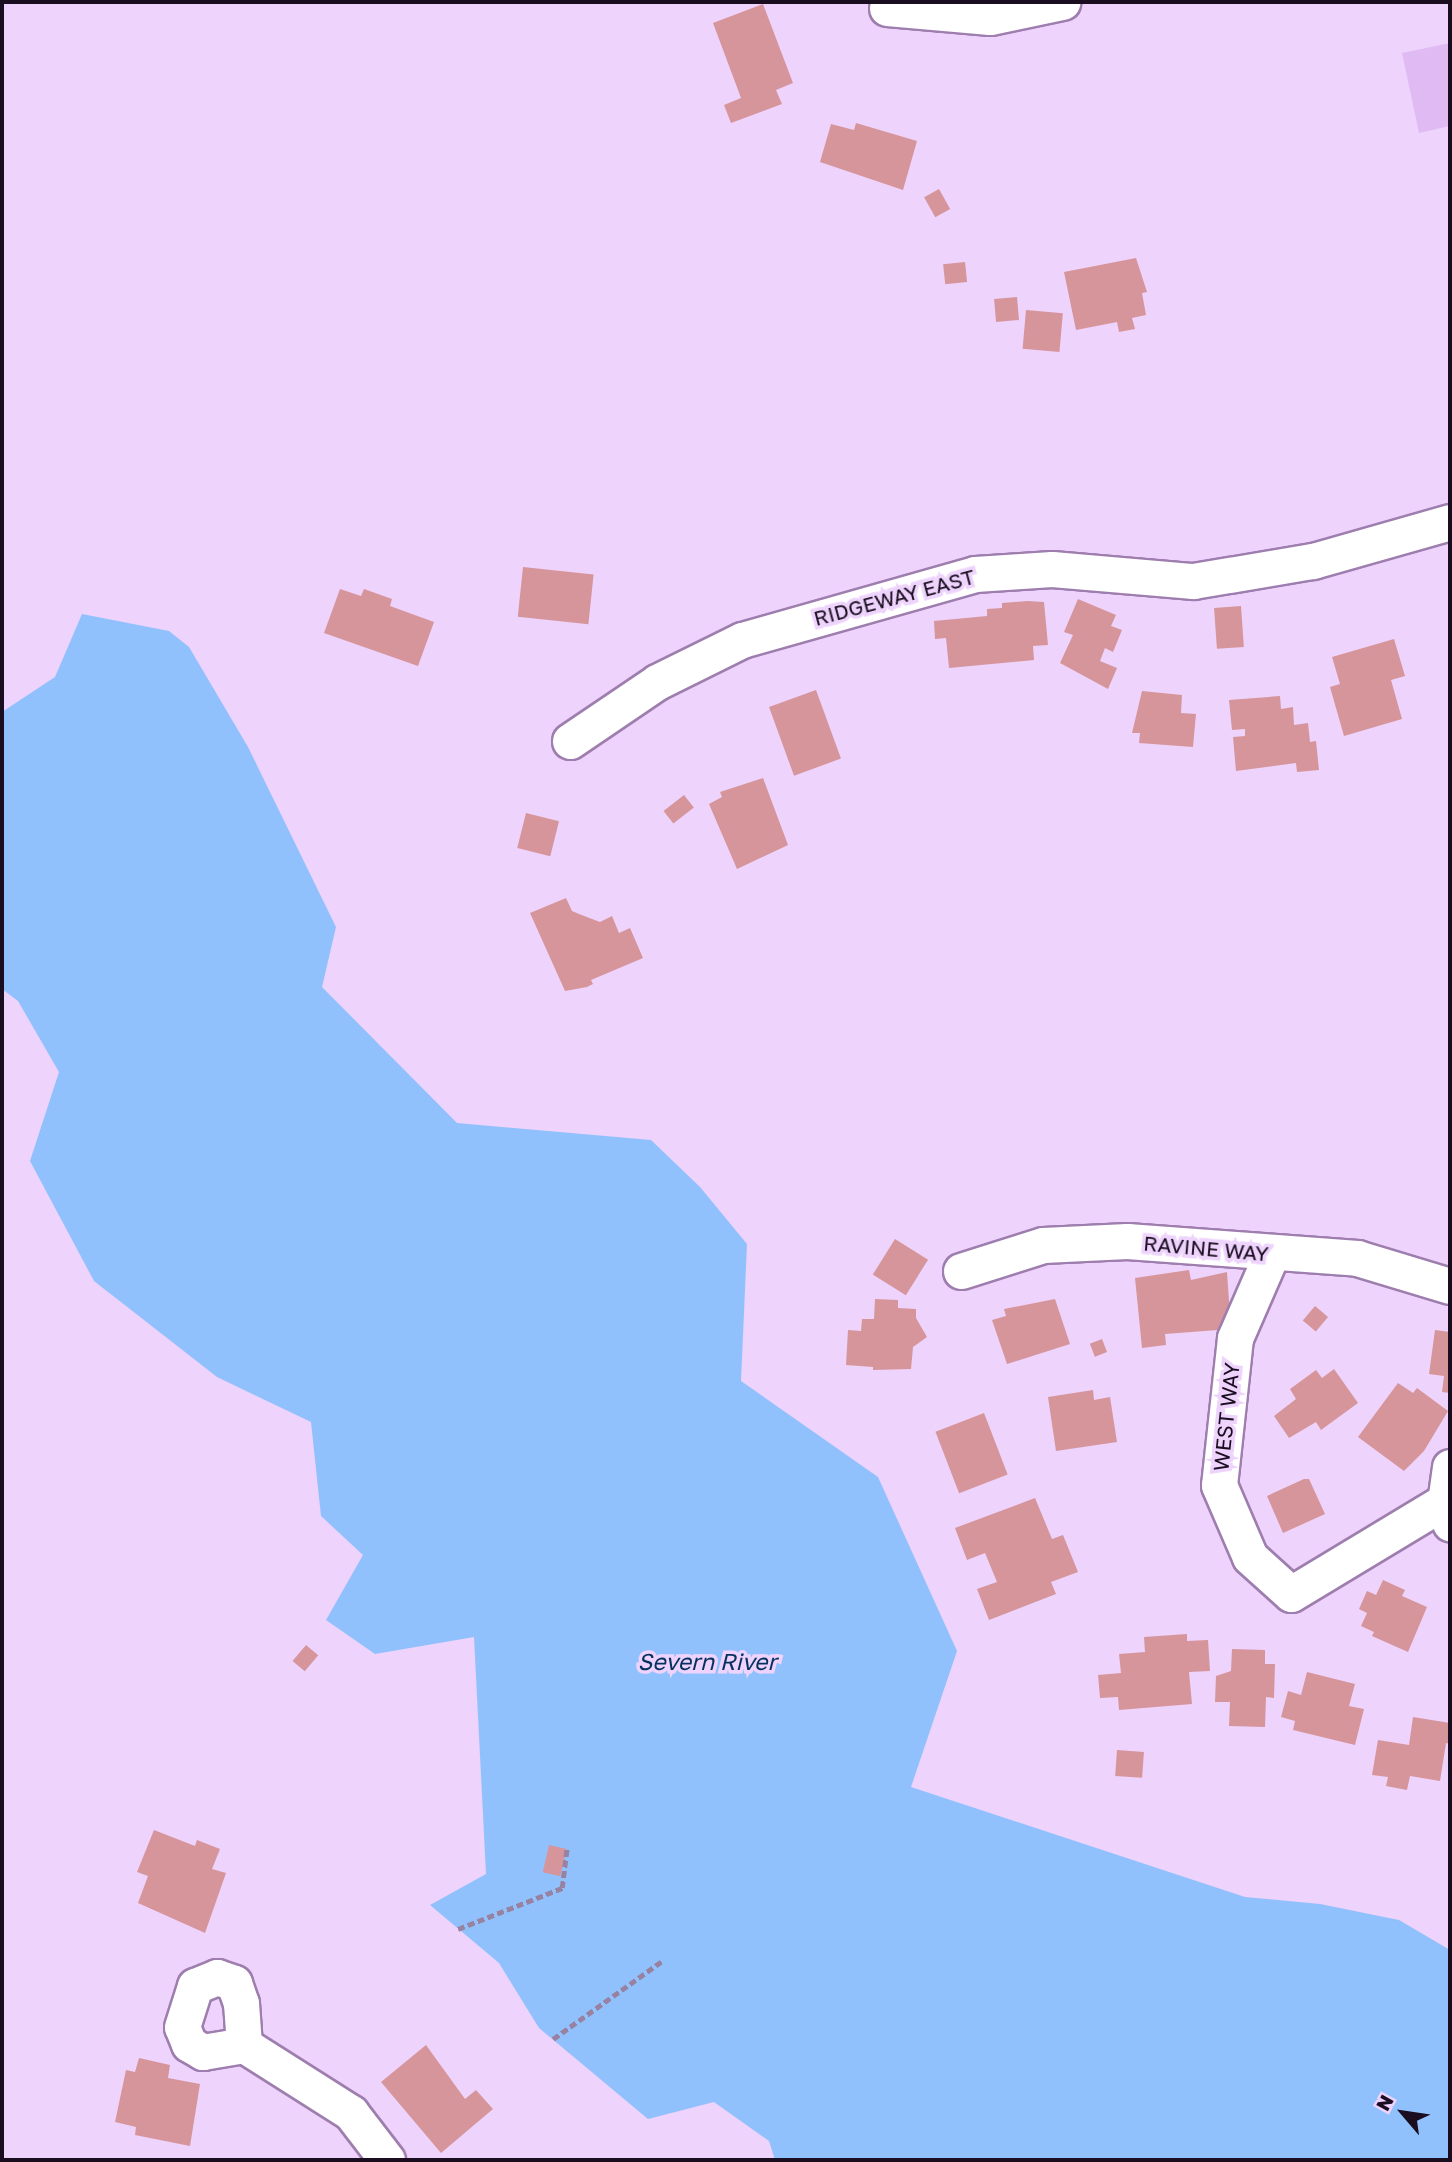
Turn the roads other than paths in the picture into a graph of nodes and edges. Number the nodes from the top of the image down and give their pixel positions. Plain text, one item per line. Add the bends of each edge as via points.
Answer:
1 (1062, 2) edge
2 (887, 8) dead end
3 (1450, 522) edge
4 (570, 741) dead end
5 (1272, 1253) junction
6 (961, 1272) dead end
7 (1450, 1286) edge
8 (1450, 1466) edge
9 (1448, 1512) edge
10 (244, 2045) dead end
11 (387, 2160) edge

1 - 2 street via 990,17
3 - 4 street, RIDGEWAY EAST via 1312,561 1193,582 1052,569 975,574 742,640 657,682
5 - 6 street, RAVINE WAY via 1127,1241 1043,1245
5 - 7 street, RAVINE WAY via 1357,1258
5 - 9 street, WEST WAY via 1235,1338 1219,1485 1250,1557 1291,1594
8 - 9 street
10 - 11 street via 351,2113

